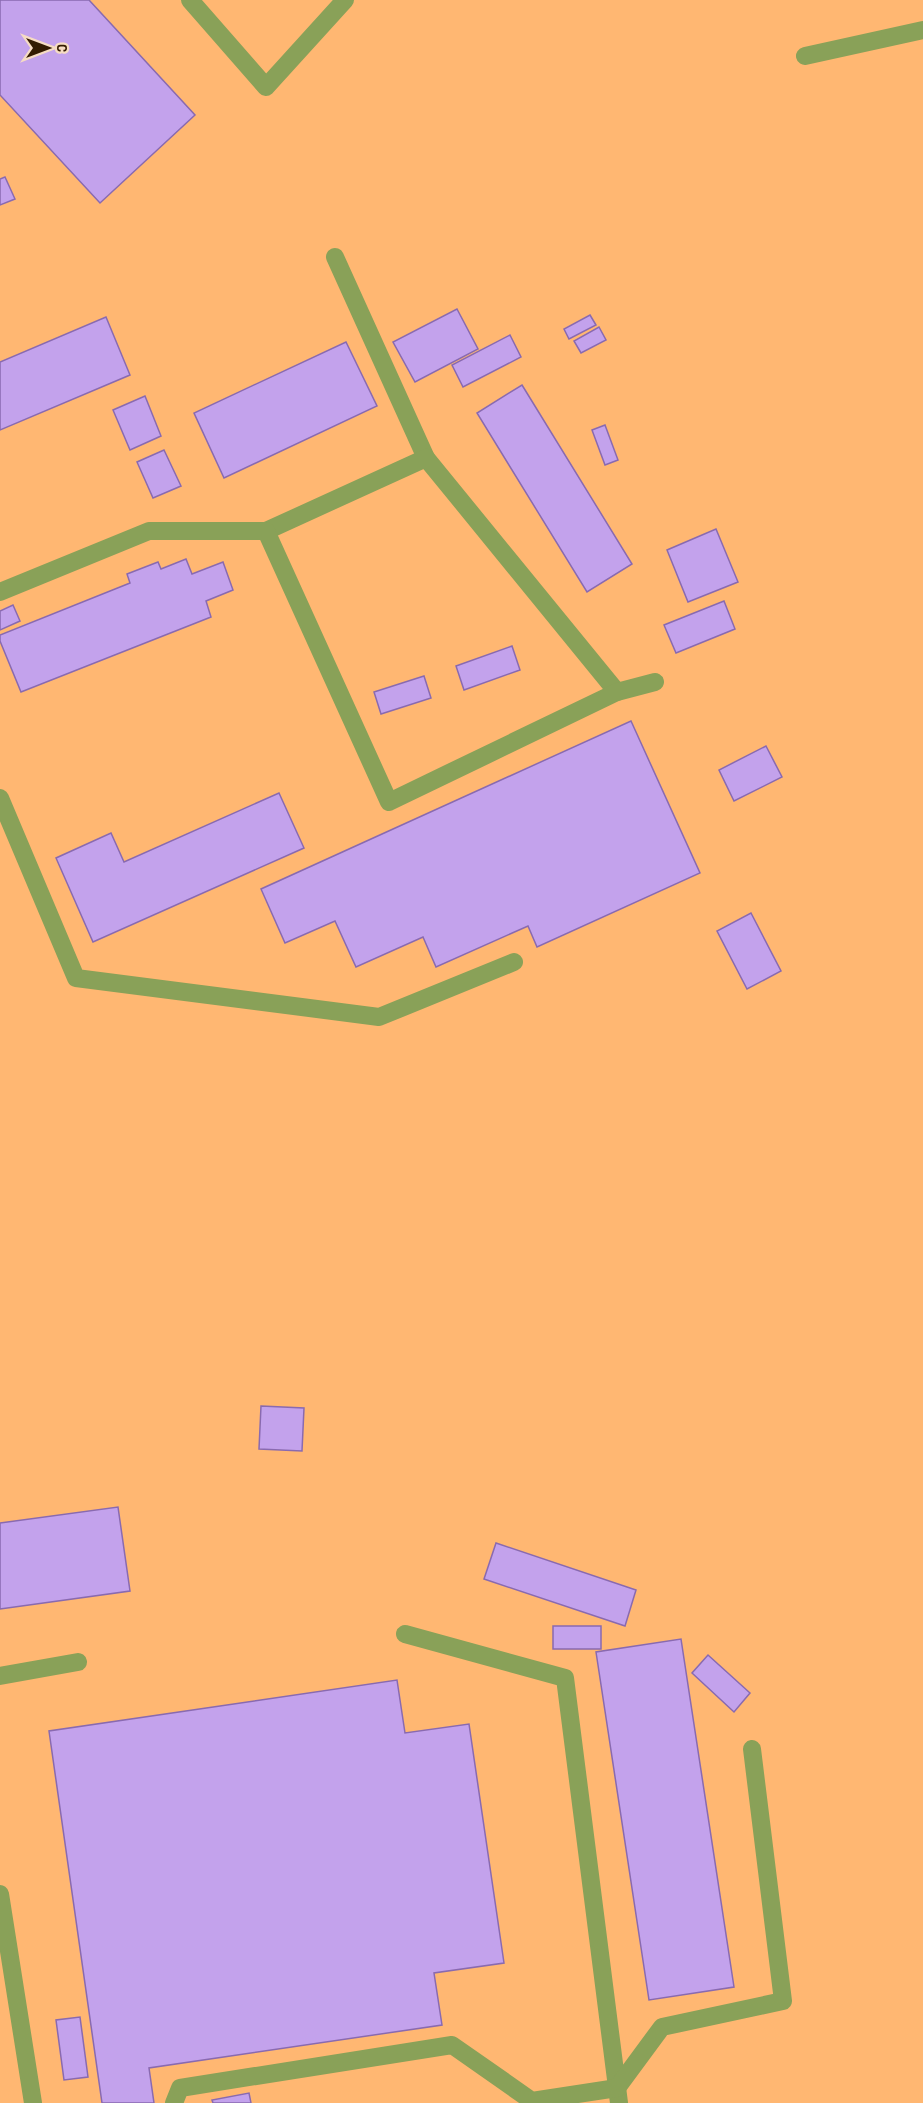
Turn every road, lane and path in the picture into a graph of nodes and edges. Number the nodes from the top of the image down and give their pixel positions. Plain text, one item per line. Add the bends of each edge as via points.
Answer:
1 (190, 0) edge
2 (345, 0) edge
3 (923, 30) edge
4 (805, 56) dead end
5 (335, 257) dead end
6 (426, 458) junction
7 (266, 531) junction
8 (0, 592) edge
9 (656, 682) dead end
10 (617, 692) junction
11 (0, 798) edge
12 (514, 962) dead end
13 (405, 1634) dead end
14 (78, 1662) dead end
15 (0, 1676) edge
16 (752, 1749) dead end
17 (0, 1894) edge
18 (618, 2096) edge
19 (33, 2103) edge
20 (174, 2103) edge

1 - 2 lane via 266,87
3 - 4 lane
5 - 6 lane
6 - 7 lane
6 - 10 lane
7 - 8 lane via 149,531
7 - 10 lane via 389,802
9 - 10 lane
11 - 12 lane via 76,978 379,1017
13 - 18 lane via 565,1678
14 - 15 lane
16 - 18 lane via 783,2001 662,2027
17 - 19 lane
18 - 20 lane via 532,2101 452,2044 180,2088

